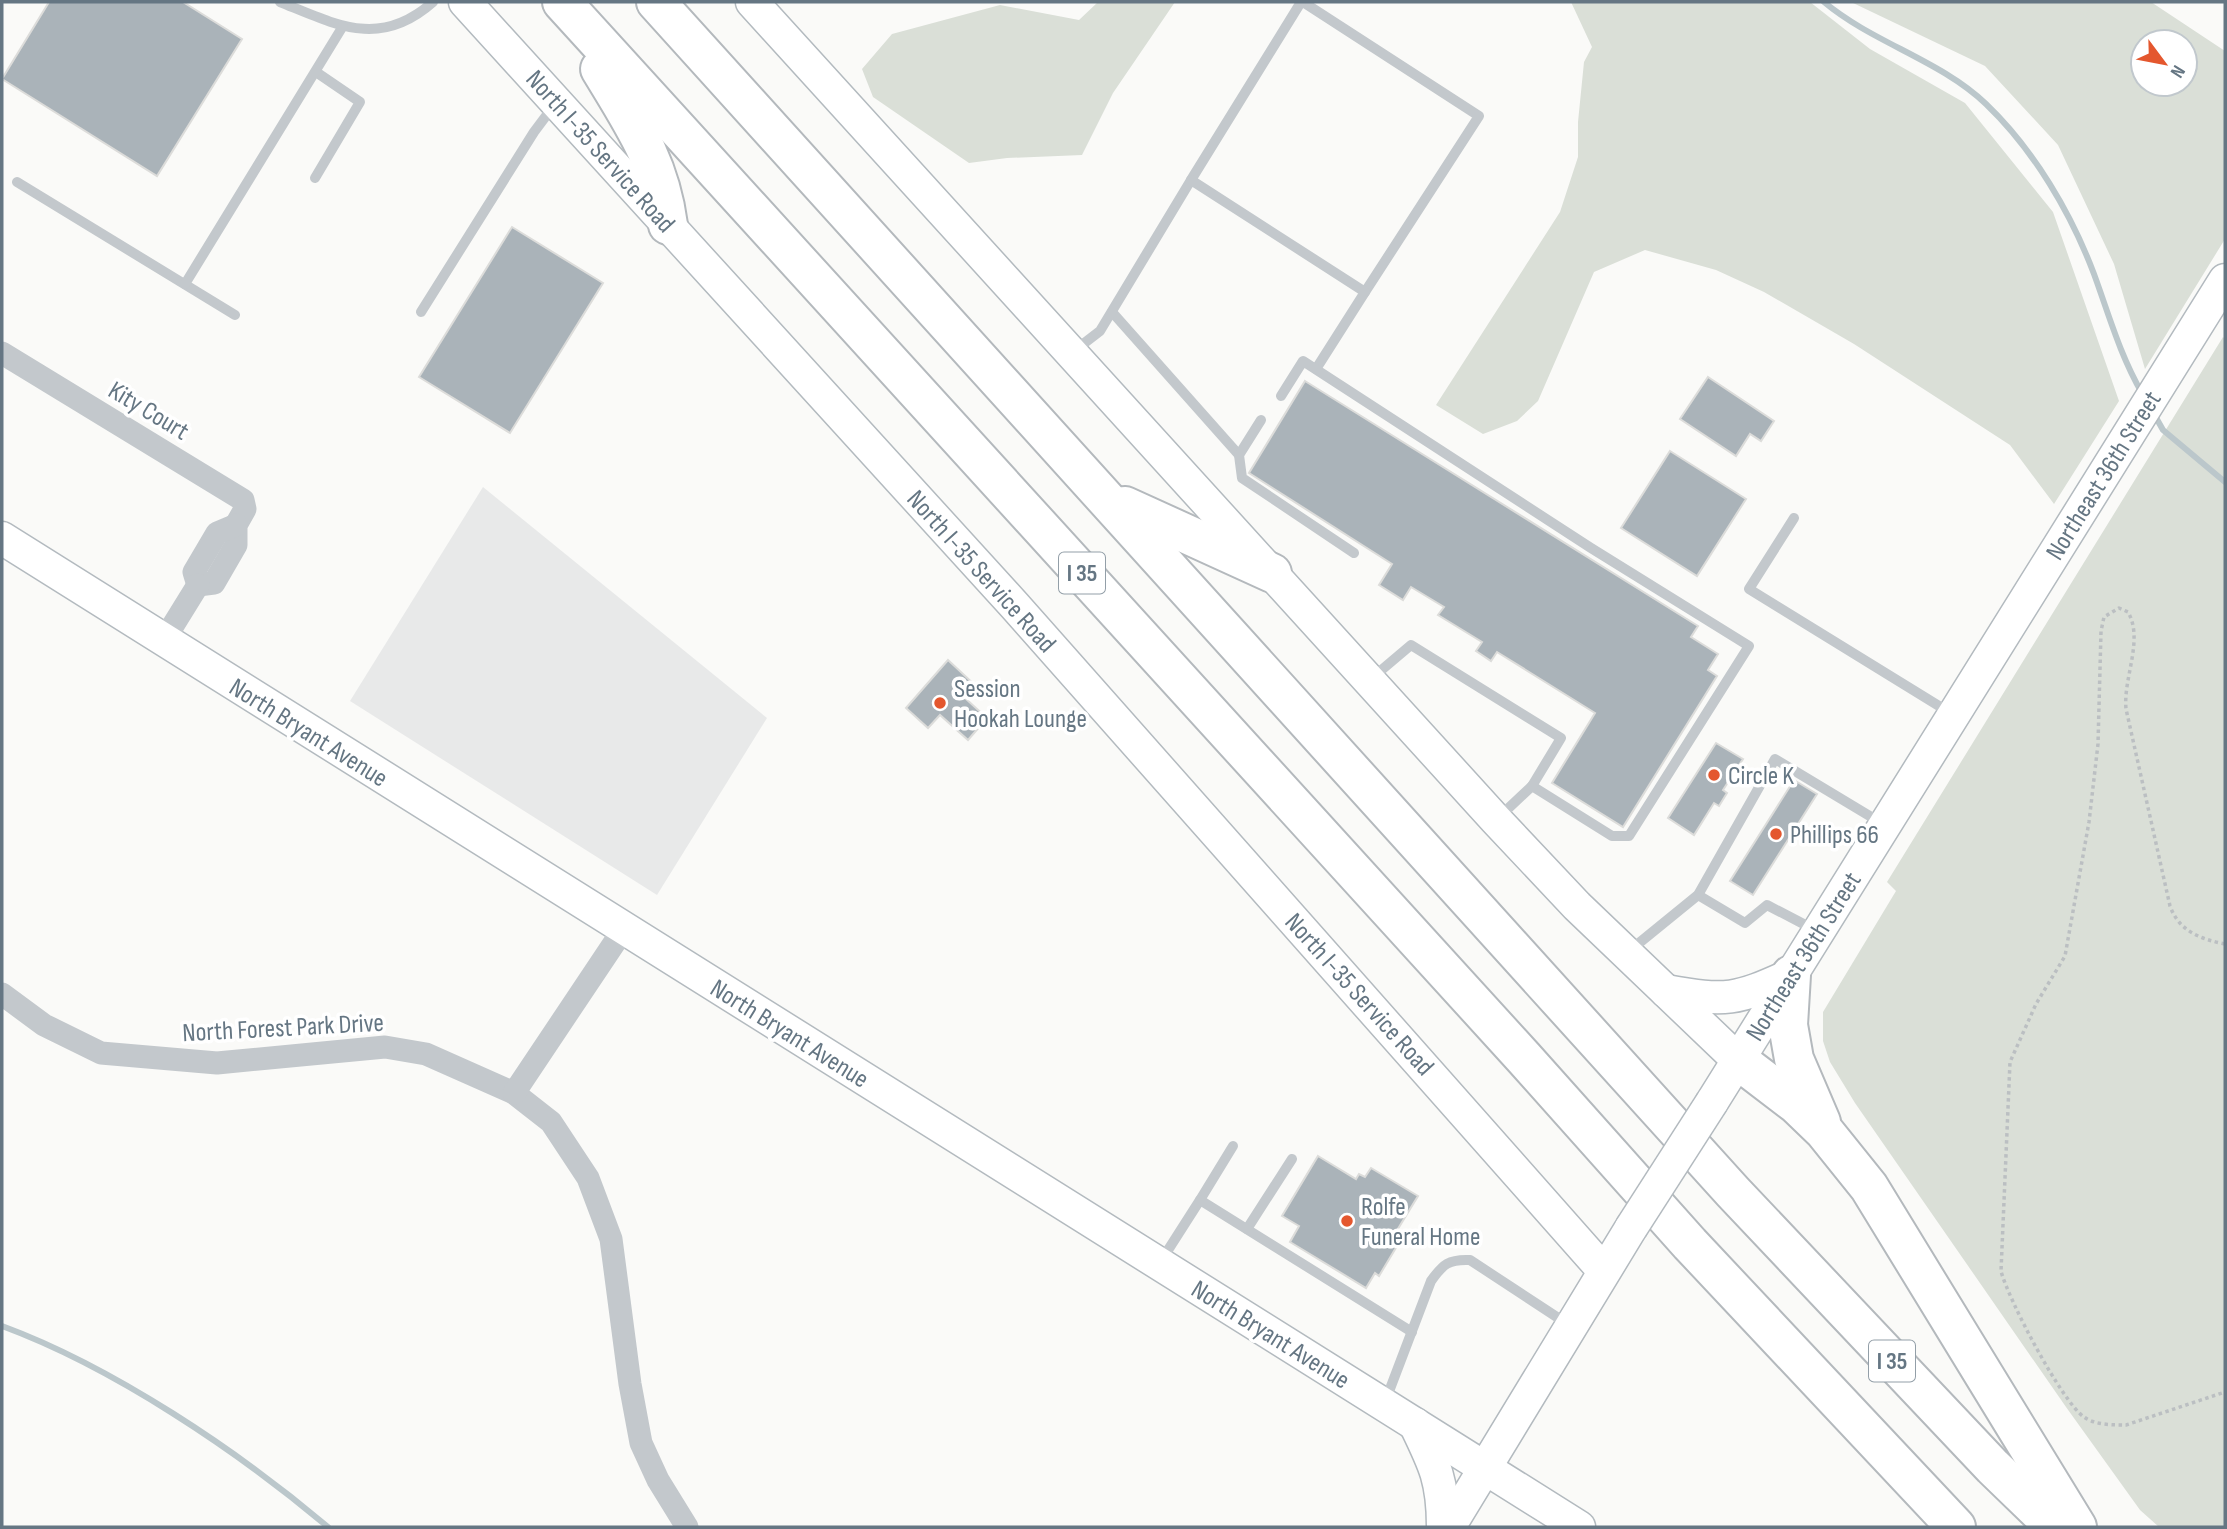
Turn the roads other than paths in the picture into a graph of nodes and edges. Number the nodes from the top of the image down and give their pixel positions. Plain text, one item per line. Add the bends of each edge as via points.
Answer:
1 (280, 2) edge
2 (433, 2) edge
3 (465, 2) edge
4 (560, 2) edge
5 (656, 2) edge
6 (752, 2) edge
7 (1302, 2) edge
8 (343, 26) junction
9 (316, 72) junction
10 (556, 102) junction
11 (315, 178) dead end
12 (1191, 180) junction
13 (17, 182) dead end
14 (668, 225) junction
15 (2225, 280) edge
16 (185, 284) junction
17 (1365, 292) junction
18 (421, 312) dead end
19 (1112, 312) junction
20 (235, 316) dead end
21 (1071, 353) junction
22 (2, 354) edge
23 (1316, 369) junction
24 (1282, 396) dead end
25 (1261, 420) dead end
26 (1239, 455) junction
27 (1107, 497) junction
28 (1794, 518) dead end
29 (2, 538) edge
30 (1354, 553) dead end
31 (1272, 573) junction
32 (164, 640) junction
33 (1369, 680) junction
34 (1954, 715) junction
35 (1532, 786) junction
36 (1496, 820) junction
37 (1885, 825) junction
38 (1698, 895) junction
39 (623, 930) junction
40 (1819, 932) junction
41 (1626, 953) junction
42 (1791, 975) junction
43 (1666, 991) junction
44 (2, 994) edge
45 (1738, 1059) junction
46 (514, 1093) junction
47 (1824, 1131) junction
48 (1234, 1146) dead end
49 (1292, 1159) dead end
50 (1200, 1200) junction
51 (1247, 1229) junction
52 (1159, 1264) junction
53 (1604, 1271) junction
54 (1571, 1326) junction
55 (1412, 1332) junction
56 (1384, 1405) junction
57 (1415, 1424) junction
58 (1485, 1468) junction
59 (687, 1527) edge
60 (1443, 1527) edge
61 (1449, 1527) edge
62 (1579, 1527) edge
63 (1956, 1527) edge
64 (2055, 1527) edge
65 (2077, 1527) edge

1 - 8 lane
2 - 8 lane via 405,23 381,30
3 - 10 main road, North I-35 Service Road
4 - 14 highway via 648,148 664,194
4 - 63 highway, I 35 via 1627,1175
5 - 27 highway, I 35
6 - 21 main road
7 - 12 lane
7 - 17 lane via 1479,116
8 - 9 lane
9 - 11 lane via 360,102
9 - 16 lane
10 - 14 main road, North I-35 Service Road
10 - 18 lane
12 - 17 lane
12 - 19 lane
13 - 16 lane
14 - 53 main road, North I-35 Service Road via 1016,606
15 - 34 main road, Northeast 36th Street
16 - 20 lane
17 - 23 lane
19 - 21 lane via 1100,331
19 - 26 lane
21 - 31 main road
22 - 32 street, Kity Court via 243,500 245,509 236,525 217,533 194,572 198,585
23 - 24 lane via 1303,361
23 - 35 lane via 1749,646 1629,835 1612,836
25 - 26 lane
26 - 30 lane via 1242,478
27 - 31 highway
27 - 64 highway, I 35 via 1733,1192
28 - 34 lane via 1749,589
29 - 32 main road, North Bryant Avenue
31 - 33 main road
32 - 39 main road, North Bryant Avenue
33 - 35 lane via 1411,645 1561,738
33 - 36 main road
34 - 37 main road, Northeast 36th Street
35 - 36 lane
36 - 41 main road
37 - 38 lane via 1775,759
37 - 40 main road, Northeast 36th Street
38 - 40 lane via 1745,923 1766,905
38 - 41 lane
39 - 46 street
39 - 52 main road, North Bryant Avenue
40 - 42 main road, Northeast 36th Street
41 - 43 main road
42 - 43 main road via 1744,996 1716,999
42 - 45 main road, Northeast 36th Street
42 - 47 highway via 1788,1025 1794,1059
43 - 45 main road
44 - 46 street, North Forest Park Drive via 44,1025 102,1053 218,1063 384,1047 426,1054
45 - 47 highway
45 - 53 main road, Northeast 36th Street, bridge
46 - 59 street, North Forest Park Drive via 551,1122 588,1178 611,1240 641,1443
47 - 65 highway via 1869,1187 1905,1243
48 - 50 lane
49 - 51 lane
50 - 51 lane
50 - 52 lane
51 - 55 lane
52 - 56 main road, North Bryant Avenue
53 - 54 main road, Northeast 36th Street
54 - 55 lane via 1470,1260 1454,1259 1442,1265 1431,1281
54 - 58 main road, Northeast 36th Street
55 - 56 lane
56 - 57 main road, North Bryant Avenue
57 - 58 main road, North Bryant Avenue
57 - 60 main road via 1443,1493
58 - 61 main road, Northeast 36th Street
58 - 62 main road, North Bryant Avenue

